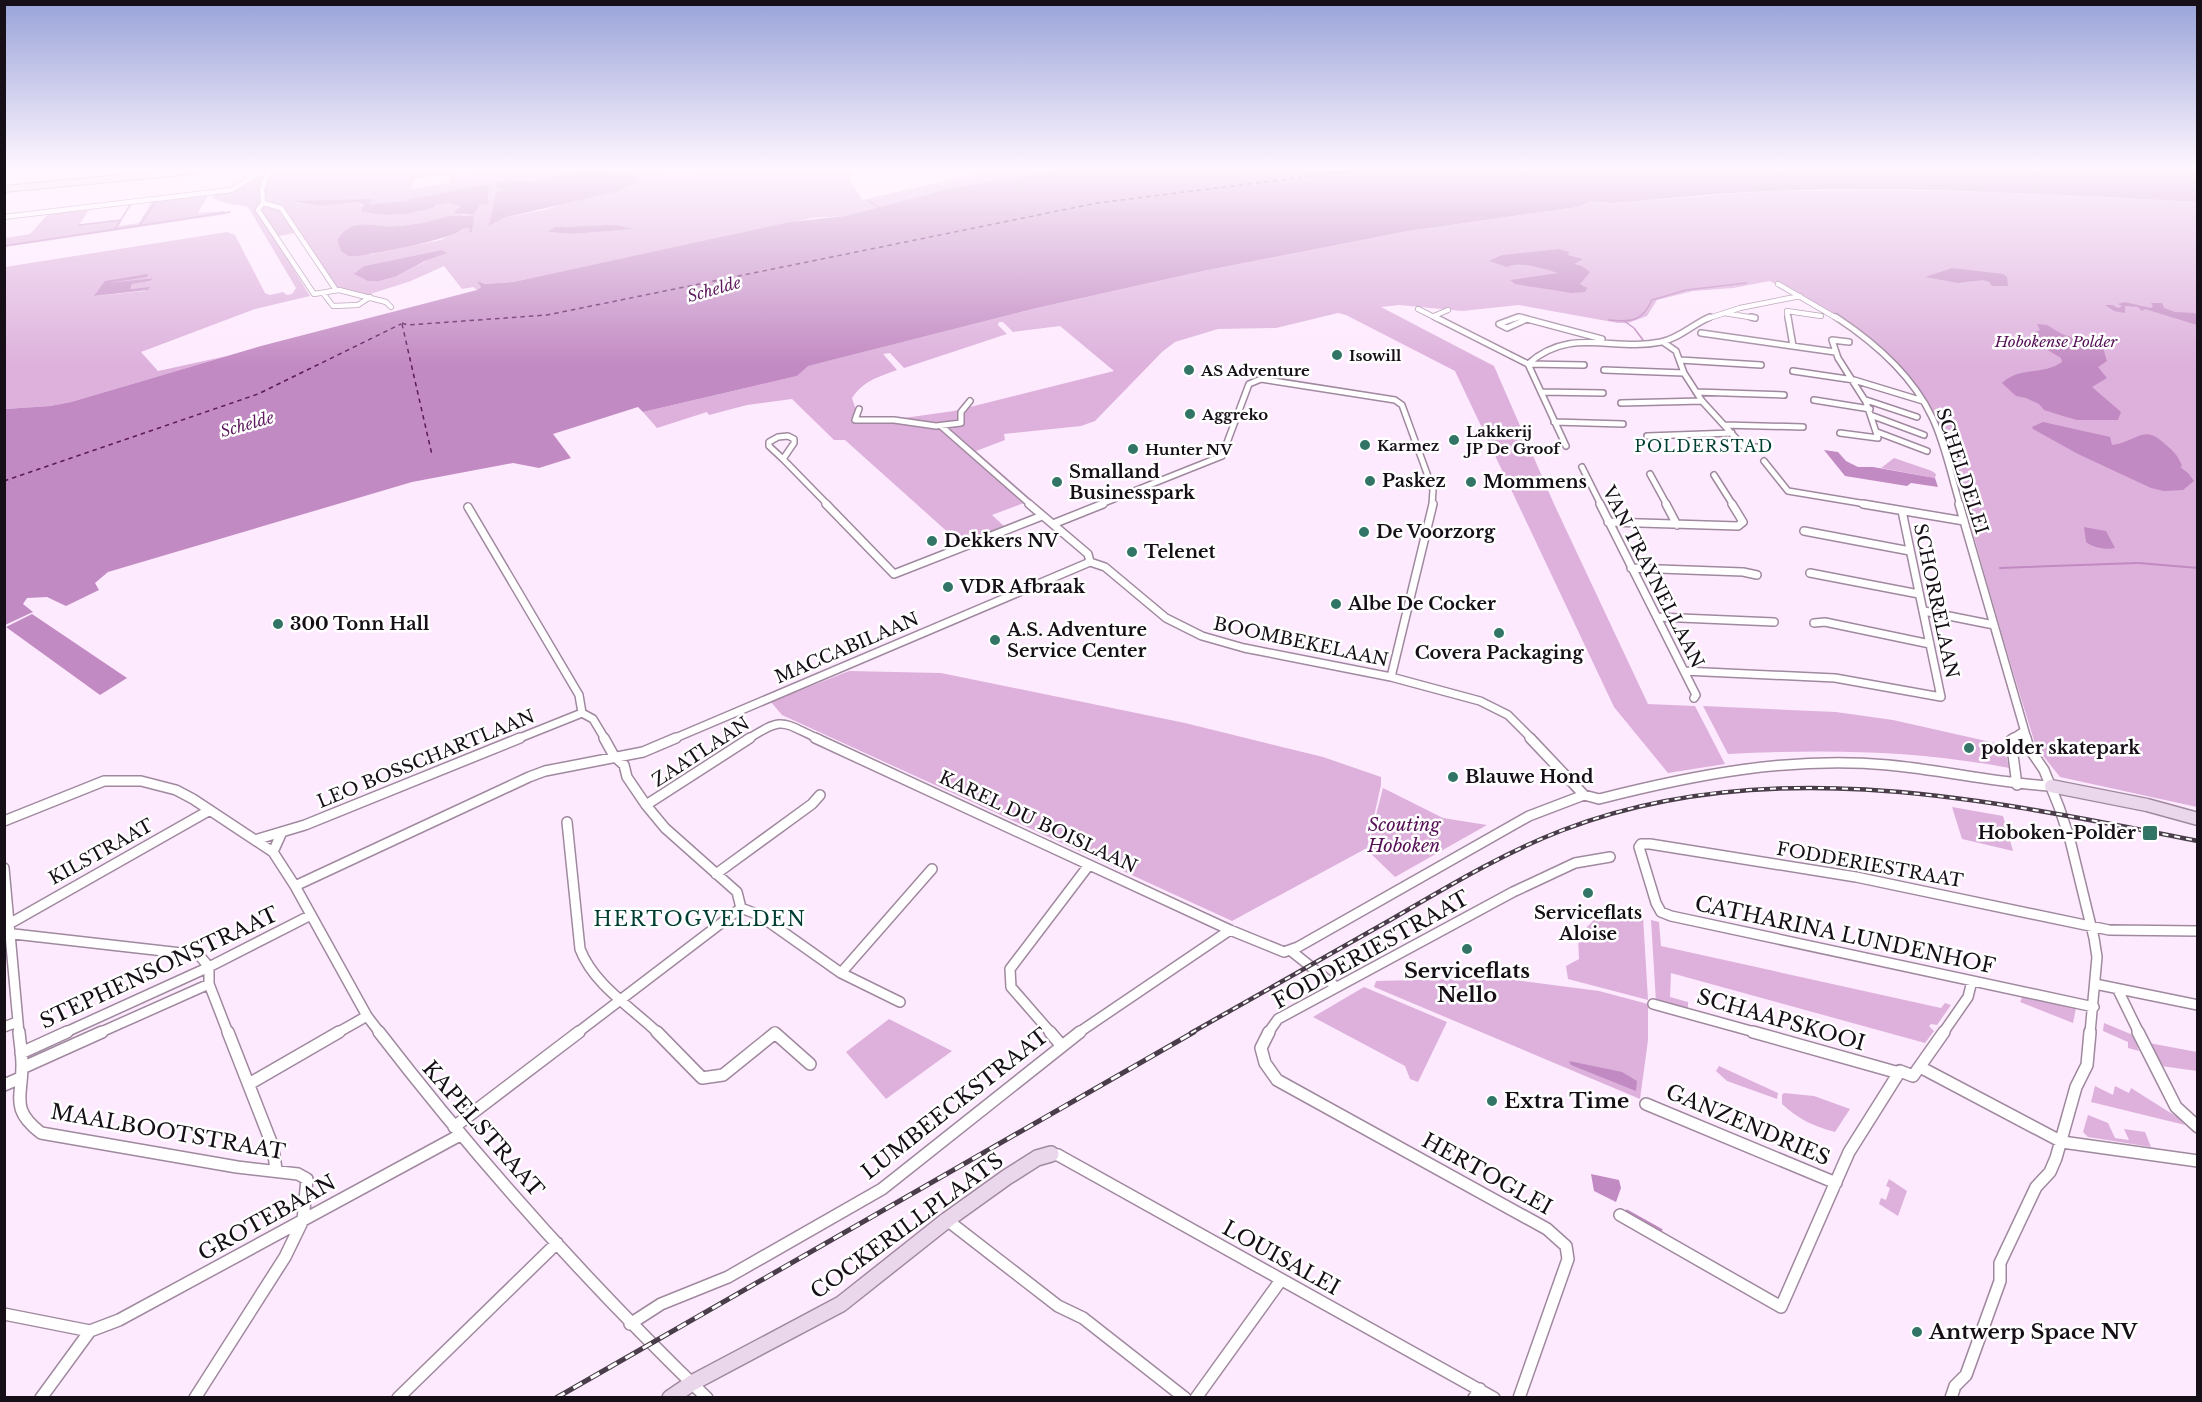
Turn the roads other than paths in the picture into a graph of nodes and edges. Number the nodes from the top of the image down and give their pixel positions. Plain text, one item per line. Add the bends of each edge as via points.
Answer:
1 (275, 235) edge
2 (299, 235) edge
3 (1778, 284) dead end
4 (336, 290) junction
5 (323, 293) junction
6 (1800, 296) junction
7 (370, 297) junction
8 (391, 307) dead end
9 (1418, 309) dead end
10 (1448, 310) dead end
11 (1724, 313) junction
12 (1434, 316) junction
13 (1821, 316) dead end
14 (1755, 318) dead end
15 (1528, 319) junction
16 (1701, 333) dead end
17 (1586, 335) junction
18 (1609, 341) junction
19 (1587, 342) junction
20 (1664, 342) junction
21 (1849, 342) dead end
22 (1793, 346) junction
23 (1834, 352) junction
24 (1680, 360) junction
25 (1528, 364) junction
26 (1584, 365) dead end
27 (1761, 365) dead end
28 (1604, 370) dead end
29 (1793, 371) dead end
30 (1684, 373) junction
31 (1854, 380) junction
32 (1540, 392) junction
33 (1603, 393) dead end
34 (1696, 393) junction
35 (1784, 395) dead end
36 (1814, 400) dead end
37 (1866, 400) junction
38 (1923, 400) junction
39 (970, 401) dead end
40 (1702, 401) junction
41 (1621, 403) dead end
42 (859, 409) dead end
43 (1870, 409) junction
44 (1873, 416) junction
45 (1917, 417) dead end
46 (1554, 422) junction
47 (1623, 424) dead end
48 (1724, 425) junction
49 (941, 426) junction
50 (1803, 427) dead end
51 (1877, 432) junction
52 (1732, 433) junction
53 (1839, 433) dead end
54 (1924, 435) dead end
55 (1647, 436) dead end
56 (1566, 446) dead end
57 (1756, 447) dead end
58 (1927, 451) dead end
59 (783, 459) dead end
60 (1764, 461) dead end
61 (1582, 468) dead end
62 (1650, 474) dead end
63 (1714, 475) dead end
64 (468, 507) dead end
65 (1902, 511) junction
66 (1042, 516) junction
67 (1964, 521) junction
68 (1608, 522) junction
69 (1053, 524) junction
70 (1677, 525) junction
71 (1804, 531) dead end
72 (1910, 551) junction
73 (1090, 562) junction
74 (1631, 568) junction
75 (1810, 573) dead end
76 (1757, 574) dead end
77 (1919, 594) junction
78 (1924, 611) junction
79 (1657, 617) junction
80 (1774, 622) dead end
81 (1814, 623) dead end
82 (1994, 624) junction
83 (1930, 644) junction
84 (1684, 671) junction
85 (1391, 677) junction
86 (1694, 698) dead end
87 (582, 713) junction
88 (771, 724) joint
89 (2024, 731) junction
90 (614, 756) junction
91 (2017, 785) junction
92 (2051, 786) junction
93 (820, 795) dead end
94 (1584, 795) junction
95 (646, 806) junction
96 (210, 810) junction
97 (2198, 819) edge
98 (4, 821) edge
99 (567, 822) dead end
100 (282, 832) junction
101 (255, 840) junction
102 (1641, 844) joint
103 (273, 852) junction
104 (1610, 857) dead end
105 (1089, 865) junction
106 (4, 868) edge
107 (932, 869) dead end
108 (716, 874) junction
109 (296, 886) junction
110 (741, 908) junction
111 (311, 915) junction
112 (2091, 926) junction
113 (7, 930) edge
114 (1230, 930) junction
115 (2198, 932) edge
116 (1290, 950) junction
117 (209, 968) junction
118 (841, 973) junction
119 (1972, 981) junction
120 (209, 984) junction
121 (2095, 984) junction
122 (1335, 986) junction
123 (2118, 990) junction
124 (622, 1000) junction
125 (900, 1002) dead end
126 (1653, 1004) dead end
127 (2198, 1005) edge
128 (2094, 1007) junction
129 (367, 1016) junction
130 (17, 1022) junction
131 (4, 1028) edge
132 (1061, 1045) junction
133 (1262, 1047) joint
134 (21, 1053) junction
135 (810, 1064) dead end
136 (1920, 1067) junction
137 (1899, 1073) junction
138 (20, 1074) junction
139 (249, 1084) junction
140 (4, 1085) edge
141 (1646, 1104) dead end
142 (2198, 1127) edge
143 (457, 1131) junction
144 (2062, 1142) junction
145 (1050, 1154) joint
146 (2198, 1161) edge
147 (276, 1170) junction
148 (1836, 1183) junction
149 (1620, 1215) dead end
150 (303, 1220) junction
151 (947, 1220) junction
152 (557, 1243) junction
153 (1281, 1280) junction
154 (4, 1314) edge
155 (630, 1324) junction
156 (90, 1331) junction
157 (692, 1383) junction
158 (1477, 1393) edge
159 (41, 1398) edge
160 (195, 1398) edge
161 (398, 1398) edge
162 (670, 1398) edge
163 (707, 1398) edge
164 (1185, 1398) edge
165 (1196, 1398) edge
166 (1494, 1398) edge
167 (1519, 1398) edge
168 (1951, 1398) edge

1 - 5 street via 314,294
2 - 4 street
3 - 6 street, SCHELDELEI
4 - 5 street
4 - 7 street
5 - 7 street via 333,306 364,303
6 - 11 street
6 - 38 street, SCHELDELEI via 1875,347 1899,369
7 - 8 street
9 - 12 street
10 - 12 street
11 - 14 street
11 - 20 street
12 - 25 street
13 - 22 street via 1787,311
15 - 15 street via 1519,317 1499,324 1507,327
15 - 17 street
16 - 22 street
17 - 18 street
17 - 19 street
18 - 19 street
18 - 20 street
19 - 25 street via 1545,350
20 - 24 street
21 - 23 street via 1832,340
22 - 23 street
23 - 31 street
24 - 27 street
24 - 30 street
25 - 26 street
25 - 32 street
28 - 30 street
29 - 31 street
30 - 34 street
31 - 37 street
31 - 38 street
32 - 33 street
32 - 46 street
34 - 35 street
34 - 40 street
36 - 43 street
37 - 43 street
37 - 45 street
38 - 67 street, SCHELDELEI via 1934,421
39 - 49 street via 961,412 961,423
40 - 41 street
40 - 48 street
42 - 49 street via 855,420
43 - 44 street
44 - 51 street
44 - 54 street
46 - 47 street
46 - 56 street
48 - 50 street
48 - 52 street
49 - 66 street, BOOMBEKELAAN
51 - 53 street via 1878,438
51 - 58 street
52 - 55 street
52 - 57 street via 1744,447
59 - 66 street via 894,574
60 - 65 street via 1788,491
61 - 68 street, VAN TRAYNELLAAN
62 - 70 street
63 - 70 street via 1743,522 1738,526
64 - 87 street via 579,695
65 - 67 street
65 - 72 street, SCHORRELAAN
66 - 69 street, BOOMBEKELAAN
67 - 82 street, SCHELDELEI
68 - 70 street
68 - 74 street, VAN TRAYNELLAAN
69 - 73 street, BOOMBEKELAAN via 1088,554
69 - 85 street via 1222,456 1249,384 1254,381 1272,379 1395,400 1402,405 1434,498
71 - 72 street
72 - 77 street, SCHORRELAAN
73 - 85 street, BOOMBEKELAAN via 1105,567 1166,618 1202,636
73 - 90 street, MACCABILAAN via 643,752
74 - 76 street
74 - 79 street, VAN TRAYNELLAAN
75 - 77 street
77 - 78 street, SCHORRELAAN
78 - 82 street
78 - 83 street, SCHORRELAAN
79 - 80 street
79 - 84 street, VAN TRAYNELLAAN
81 - 83 street
82 - 89 street, SCHELDELEI
83 - 84 street, SCHORRELAAN via 1941,697 1835,678
84 - 86 street, VAN TRAYNELLAAN
85 - 94 street, BOOMBEKELAAN via 1464,695 1508,715
87 - 90 street via 593,719
87 - 100 street, LEO BOSSCHARTLAAN
88 - 95 street, ZAATLAAN
88 - 105 street, KAREL DU BOISLAAN via 797,728
89 - 91 street via 2011,740
89 - 92 street, SCHELDELEI via 2029,748
90 - 95 street via 624,765 627,777
90 - 109 street, MACCABILAAN via 529,777
91 - 92 street
91 - 94 street via 1887,765 1773,765 1599,799
92 - 97 street
92 - 112 street, SCHELDELEI via 2070,840
93 - 108 street
94 - 116 street via 1509,826
95 - 108 street
96 - 98 street, KAPELSTRAAT via 176,790 118,780 90,786
96 - 101 street, KAPELSTRAAT
96 - 113 street, KILSTRAAT
99 - 124 street via 580,952 585,965
100 - 101 street
100 - 103 street
101 - 103 street, KAPELSTRAAT
102 - 112 street, FODDERIESTRAAT via 1856,877
102 - 119 street, CATHARINA LUNDENHOF via 1638,851 1661,912
103 - 109 street, KAPELSTRAAT
104 - 122 street, FODDERIESTRAAT via 1575,863 1542,878
105 - 114 street, KAREL DU BOISLAAN
105 - 132 street via 1010,969 1011,987
106 - 113 street, MAALBOOTSTRAAT
107 - 118 street
108 - 110 street via 737,892
109 - 111 street, KAPELSTRAAT
110 - 118 street via 759,915
110 - 124 street, GROTEBAAN
111 - 117 street, STEPHENSONSTRAAT
111 - 129 street, KAPELSTRAAT
112 - 115 street, FODDERIESTRAAT
112 - 121 street, SCHELDELEI via 2097,957
113 - 117 street via 199,955
113 - 130 street, MAALBOOTSTRAAT
114 - 116 street, KAREL DU BOISLAAN via 1277,951
114 - 132 street, LUMBEECKSTRAAT
116 - 122 street
117 - 120 street
117 - 134 street, STEPHENSONSTRAAT
118 - 125 street
119 - 128 street, CATHARINA LUNDENHOF
119 - 136 street via 1968,997
120 - 138 street, STEPHENSONSTRAAT
120 - 139 street
121 - 123 street
121 - 128 street, SCHELDELEI
122 - 133 street, FODDERIESTRAAT via 1278,1019
123 - 127 street
123 - 142 street via 2164,1087 2176,1107
124 - 135 street via 702,1078 723,1075 775,1033
124 - 143 street, GROTEBAAN
126 - 137 street, SCHAAPSKOOI
128 - 144 street, SCHELDELEI via 2087,1065 2078,1076
129 - 139 street
129 - 143 street, KAPELSTRAAT
130 - 131 street
130 - 134 street, MAALBOOTSTRAAT
132 - 155 street, LUMBEECKSTRAAT via 882,1189 728,1277 661,1304
133 - 167 street, HERTOGLEI via 1265,1063 1277,1080 1547,1229 1566,1246 1568,1259
134 - 138 street, MAALBOOTSTRAAT
136 - 137 street via 1913,1076
136 - 144 street
137 - 148 street via 1850,1152
138 - 140 street, STEPHENSONSTRAAT
138 - 147 street, MAALBOOTSTRAAT via 23,1116 41,1132 237,1167
139 - 147 street via 273,1147
141 - 148 street, GANZENDRIES
143 - 150 street, GROTEBAAN
143 - 152 street, KAPELSTRAAT
144 - 146 street
144 - 168 street, SCHELDELEI via 2050,1174 2040,1180 2000,1263 2000,1281 1966,1376 1955,1386
145 - 151 street, COCKERILLPLAATS via 1007,1177
145 - 153 street, LOUISALEI
147 - 150 street, MAALBOOTSTRAAT via 308,1179
148 - 149 street via 1781,1307
150 - 156 street, GROTEBAAN via 119,1320
150 - 160 street via 285,1257
151 - 157 street, COCKERILLPLAATS via 841,1304
151 - 164 street
152 - 155 street, KAPELSTRAAT
152 - 161 street
153 - 158 street, LOUISALEI
153 - 165 street
154 - 156 street
155 - 157 street, KAPELSTRAAT
156 - 159 street
157 - 162 street, COCKERILLPLAATS
157 - 163 street, KAPELSTRAAT
158 - 166 street, LOUISALEI

